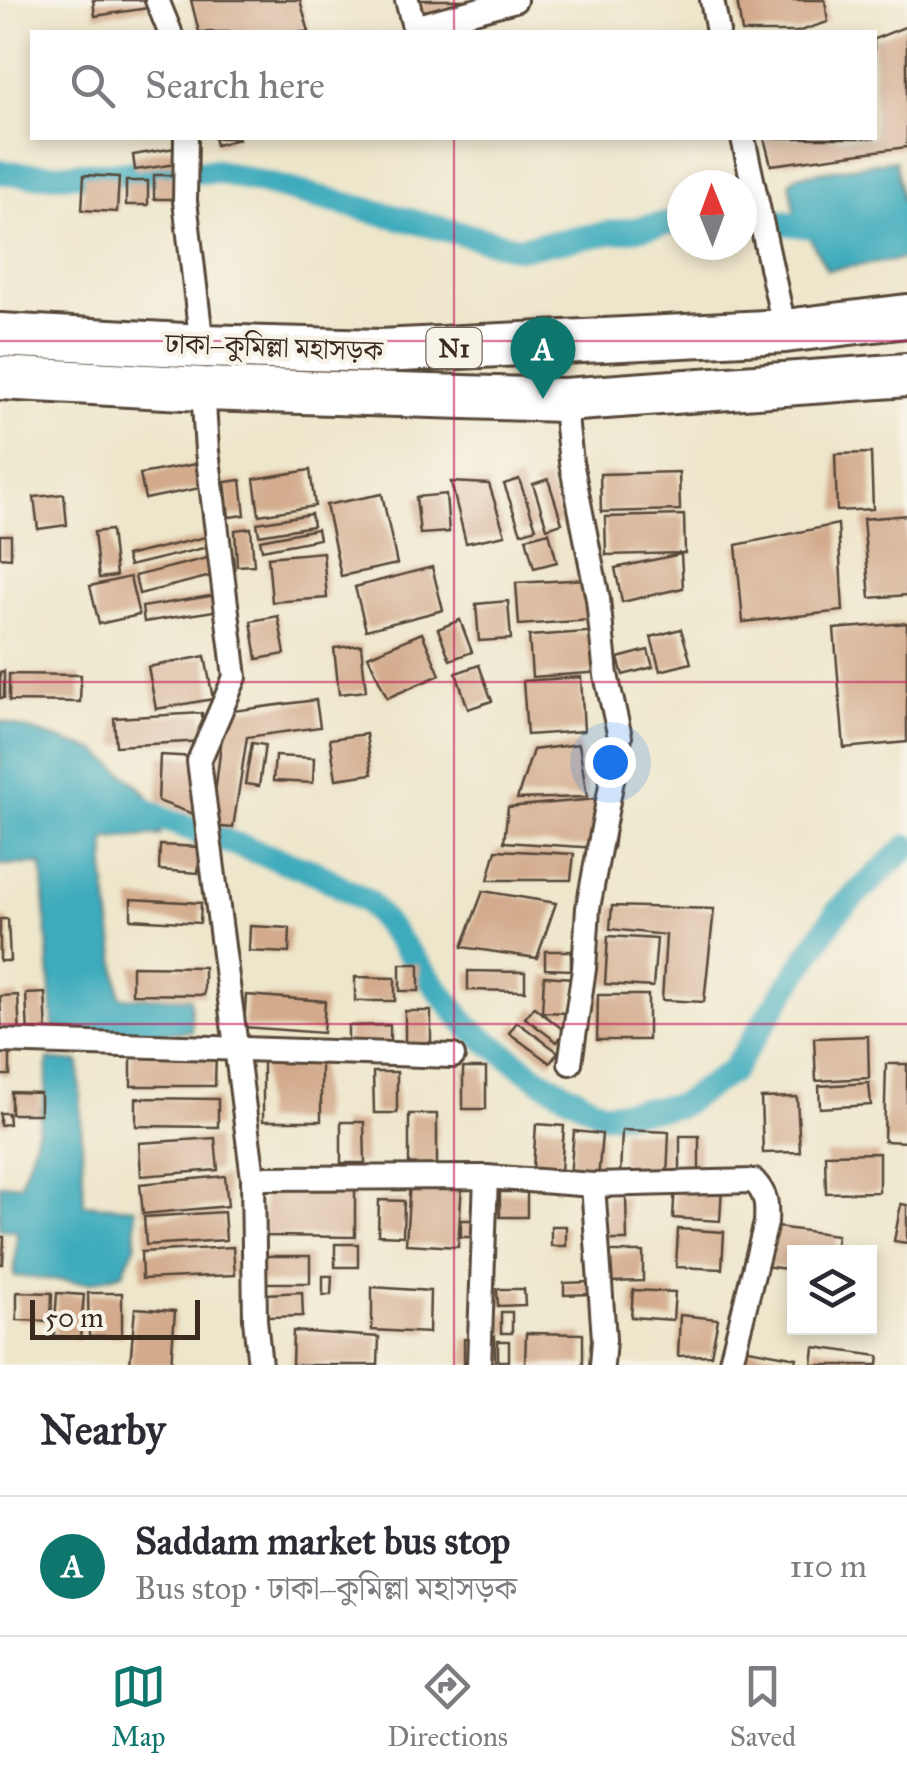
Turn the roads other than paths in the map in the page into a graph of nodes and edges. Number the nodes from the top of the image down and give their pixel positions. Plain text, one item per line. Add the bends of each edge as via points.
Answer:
1 (157, 0) edge
2 (407, 0) edge
3 (515, 0) edge
4 (712, 0) edge
5 (169, 30) edge
6 (718, 30) edge
7 (186, 140) edge
8 (744, 140) edge
9 (907, 316) edge
10 (785, 331) junction
11 (0, 335) edge
12 (202, 346) junction
13 (907, 375) edge
14 (0, 378) edge
15 (203, 390) junction
16 (564, 400) junction
17 (0, 1041) edge
18 (237, 1047) junction
19 (452, 1056) dead end
20 (570, 1063) dead end
21 (486, 1177) junction
22 (253, 1178) junction
23 (593, 1185) junction
24 (260, 1365) edge
25 (479, 1365) edge
26 (602, 1365) edge
27 (730, 1365) edge

1 - 5 street
2 - 3 street via 414,27
4 - 6 street
7 - 12 street via 185,201
8 - 10 street
9 - 10 highway, ঢাকা–কুমিল্লা মহাসড়ক / N1
10 - 12 highway, ঢাকা–কুমিল্লা মহাসড়ক / N1 via 381,351
11 - 12 highway, ঢাকা–কুমিল্লা মহাসড়ক / N1
13 - 16 highway, ঢাকা–কুমিল্লা মহাসড়ক / N1
14 - 15 highway, ঢাকা–কুমিল্লা মহাসড়ক / N1
15 - 16 highway, ঢাকা–কুমিল্লা মহাসড়ক / N1
15 - 18 street via 235,677 199,761
16 - 20 street via 620,737 588,908
17 - 18 street
18 - 19 street
18 - 22 street
21 - 22 street
21 - 23 street
21 - 25 street
22 - 24 street
23 - 26 street
23 - 27 street via 754,1180 764,1192 766,1222

